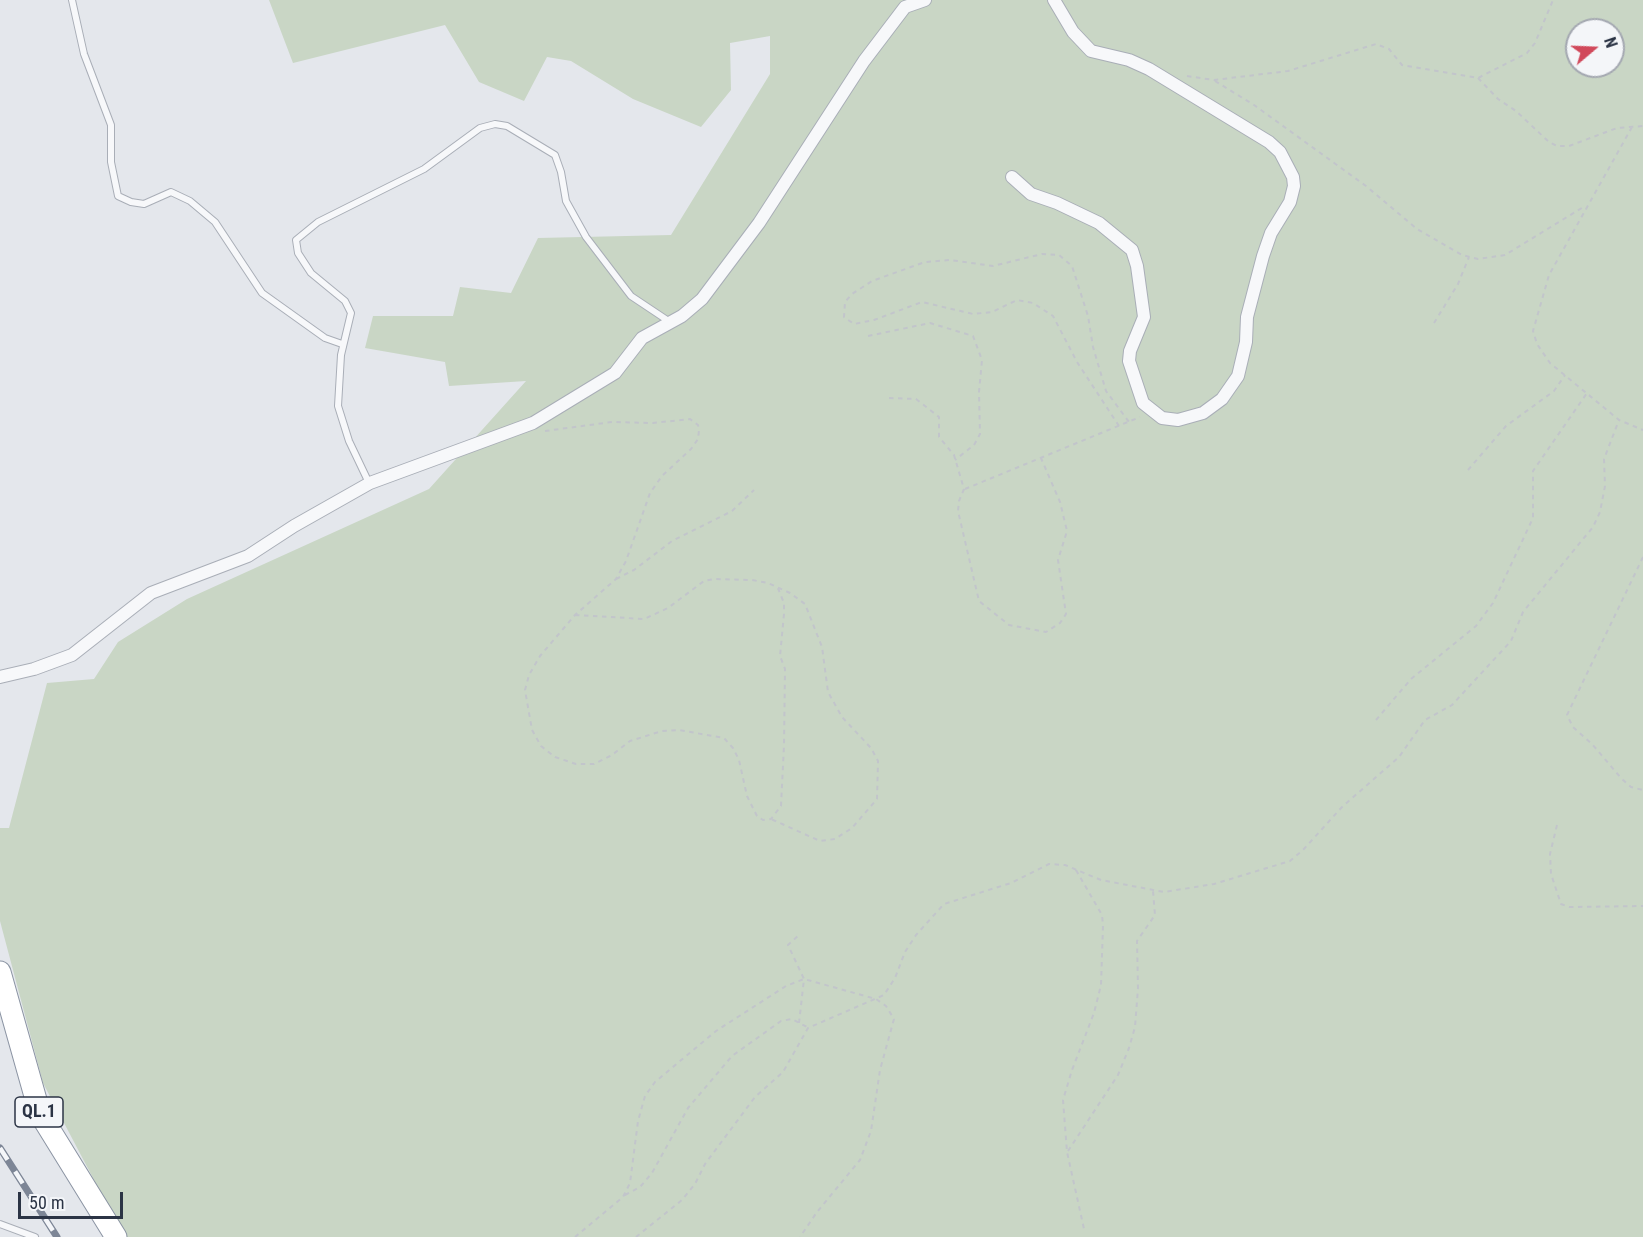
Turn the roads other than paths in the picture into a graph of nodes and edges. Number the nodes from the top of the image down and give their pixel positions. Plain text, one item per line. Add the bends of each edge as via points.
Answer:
1 (72, 0) edge
2 (925, 0) edge
3 (1054, 0) edge
4 (1012, 177) dead end
5 (670, 322) junction
6 (342, 344) junction
7 (370, 483) junction
8 (0, 677) edge
9 (2, 987) edge
10 (0, 1224) edge
11 (35, 1237) edge
12 (116, 1237) edge

1 - 6 lane via 84,54 111,125 111,162 117,196 144,204 171,192 190,201 215,222 262,293 326,338
2 - 5 street via 905,7 864,61 759,223 712,287 693,309
3 - 4 street via 1090,51 1149,69 1274,145 1294,182 1290,202 1271,233 1263,256 1247,317 1242,362 1232,386 1215,405 1191,417 1170,420 1151,412 1138,395 1130,361 1144,316 1132,250 1099,223 1031,194
5 - 6 lane via 631,296 596,251 566,201 555,155 507,126 495,124 476,130 424,169 318,222 297,238 296,246 308,269 350,308 351,322
5 - 7 street via 642,338 619,370 598,385 515,431
6 - 7 lane via 340,418
7 - 8 street via 248,556 151,592 72,655
9 - 12 highway, QL.1 via 40,1114
10 - 11 lane

